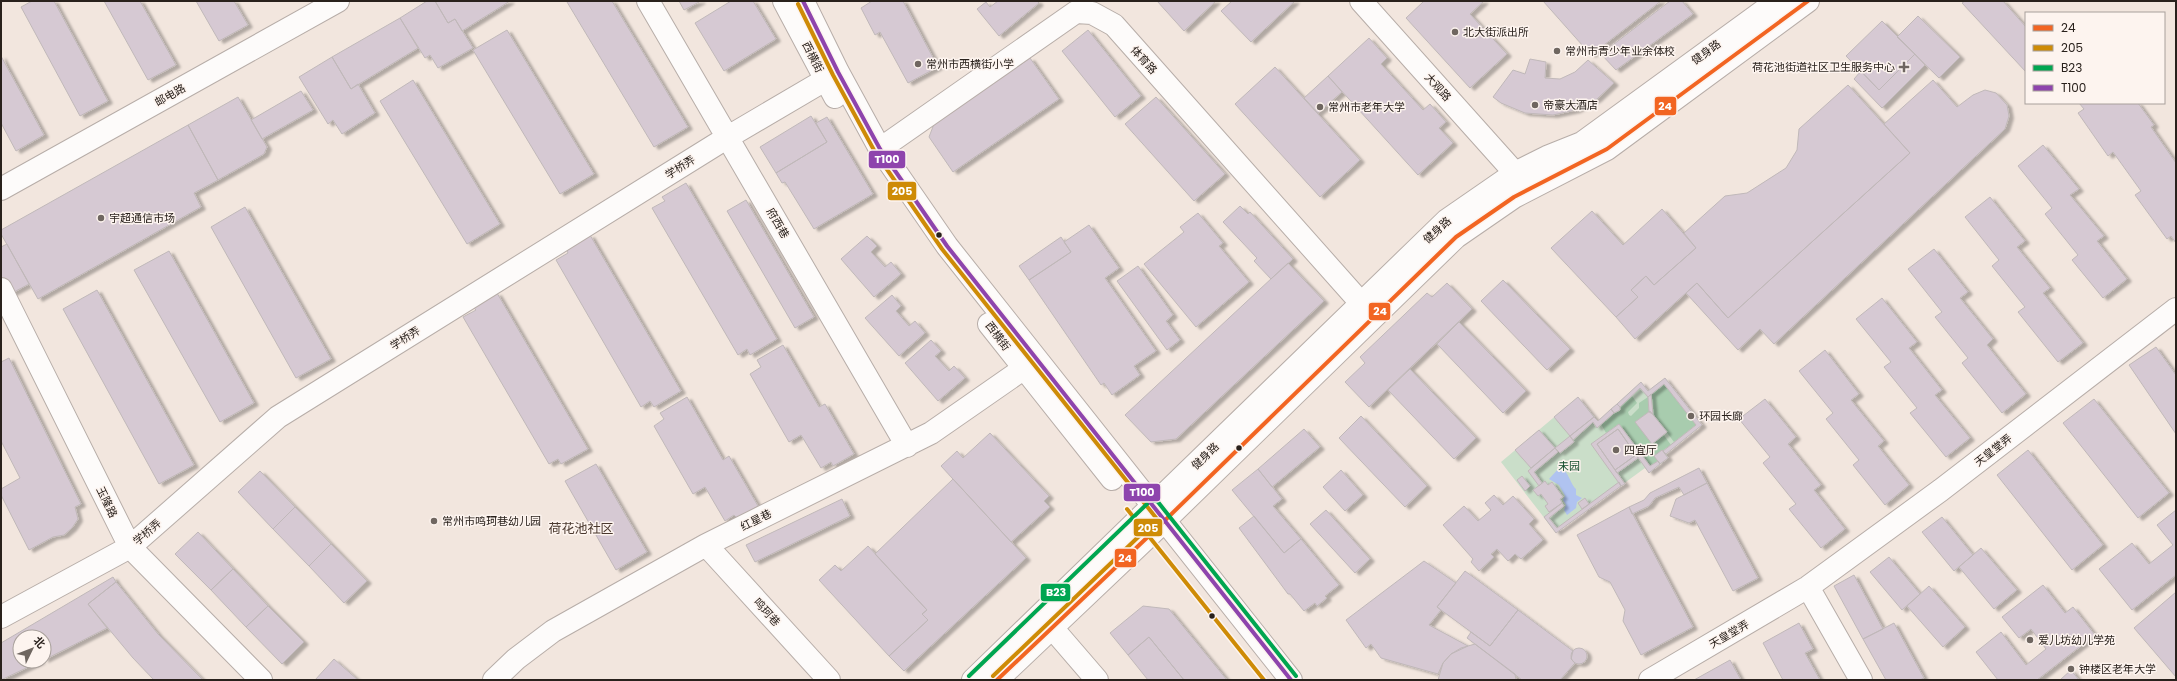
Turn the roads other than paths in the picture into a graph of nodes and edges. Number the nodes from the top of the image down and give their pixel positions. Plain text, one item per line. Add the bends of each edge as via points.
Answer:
1 (338, 1) edge
2 (648, 1) edge
3 (784, 1) edge
4 (803, 1) edge
5 (1361, 1) edge
6 (1777, 1) edge
7 (1808, 1) edge
8 (825, 80) junction
9 (728, 137) junction
10 (880, 149) junction
11 (1515, 173) junction
12 (1, 189) edge
13 (1, 289) edge
14 (1361, 303) junction
15 (2176, 309) edge
16 (1023, 369) junction
17 (907, 446) junction
18 (1153, 519) junction
19 (706, 545) junction
20 (130, 547) junction
21 (1808, 587) junction
22 (1, 617) edge
23 (1046, 622) junction
24 (262, 680) edge
25 (494, 680) edge
26 (829, 680) edge
27 (973, 680) edge
28 (997, 680) edge
29 (1097, 680) edge
30 (1272, 680) edge
31 (1291, 680) edge
32 (1650, 680) edge
33 (1861, 680) edge

1 - 12 street, 邮电路
2 - 9 street, 府西巷
3 - 8 street, 西横街
4 - 10 street, 西横街
5 - 11 street, 大观路
6 - 11 street, 健身路 via 1582,143
7 - 18 street, 健身路 via 1607,149 1514,197 1456,237
8 - 9 street, 学桥弄
8 - 16 street, 西横街 via 869,156 936,253
9 - 17 street, 府西巷
9 - 20 street, 学桥弄 via 278,417
10 - 14 street, 体育路 via 1076,12 1092,13 1114,25
10 - 18 street, 西横街 via 947,246
11 - 14 street, 健身路 via 1446,220
13 - 20 street, 玉隆路
14 - 18 street, 健身路
15 - 21 street, 天皇堂弄 via 1941,490
16 - 17 street, 红星巷 via 931,433
16 - 18 street, 西横街
17 - 19 street, 红星巷
18 - 23 street
18 - 30 street
18 - 31 street
19 - 25 street, 红星巷 via 553,631
19 - 26 street, 鸣珂巷
20 - 22 street, 学桥弄
20 - 24 street, 玉隆路
21 - 32 street, 天皇堂弄
21 - 33 street
23 - 27 street
23 - 28 street
23 - 29 street

